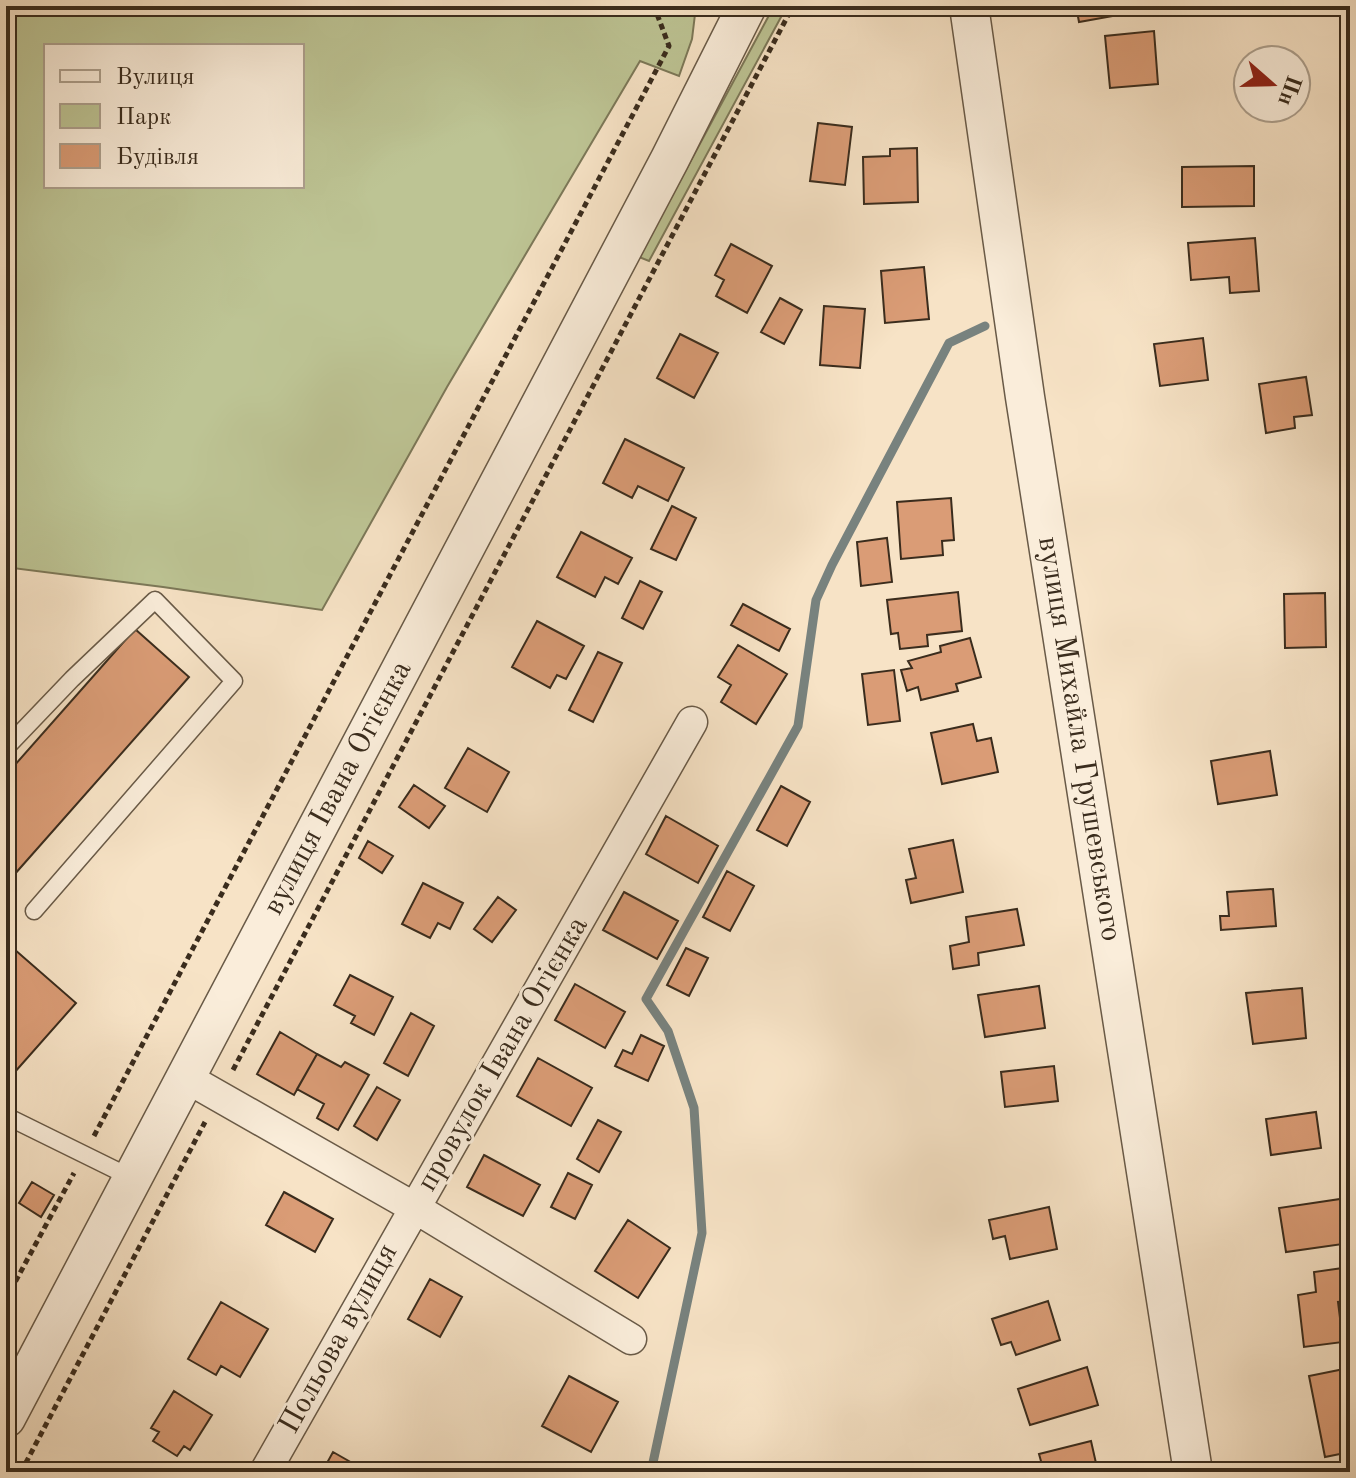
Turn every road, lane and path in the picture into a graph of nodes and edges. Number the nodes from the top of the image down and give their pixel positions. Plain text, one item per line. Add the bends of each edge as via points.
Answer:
1 (654, 6) edge
2 (718, 6) edge
3 (747, 6) edge
4 (793, 6) edge
5 (968, 14) edge
6 (670, 159) junction
7 (692, 722) dead end
8 (6, 748) edge
9 (34, 911) dead end
10 (185, 1077) junction
11 (219, 1096) junction
12 (6, 1117) edge
13 (84, 1155) junction
14 (132, 1178) junction
15 (415, 1208) junction
16 (6, 1299) edge
17 (631, 1339) dead end
18 (6, 1418) edge
19 (21, 1472) edge
20 (265, 1472) edge
21 (1193, 1472) edge

1 - 13 path via 669,46
2 - 6 street
3 - 6 street
4 - 11 path
5 - 21 street, вулиця Михайла Грушевського
6 - 10 street, вулиця Івана Огієнка
7 - 15 street, провулок Івана Огієнка
8 - 9 lane via 155,600 234,681
10 - 11 street
10 - 14 street, вулиця Івана Огієнка
11 - 15 street
11 - 19 path
12 - 13 lane
13 - 14 lane
13 - 16 path
14 - 18 street, вулиця Івана Огієнка
15 - 17 street, провулок Івана Огієнка
15 - 20 street, Польова вулиця

